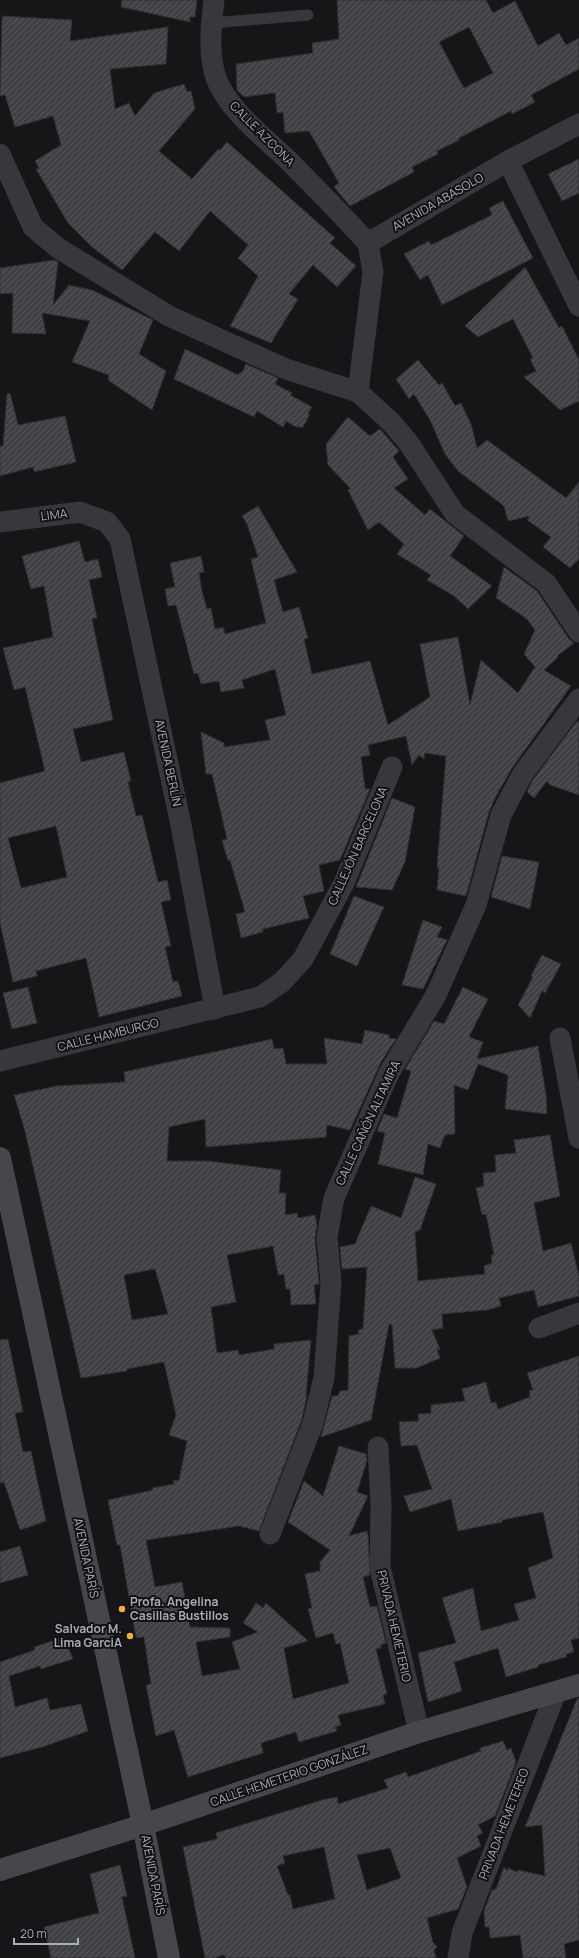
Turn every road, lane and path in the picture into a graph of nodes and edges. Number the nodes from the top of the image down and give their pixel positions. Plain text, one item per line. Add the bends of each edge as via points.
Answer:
1 (214, 0) edge
2 (308, 15) dead end
3 (212, 23) junction
4 (579, 124) edge
5 (0, 154) edge
6 (508, 162) junction
7 (368, 243) junction
8 (579, 306) edge
9 (358, 392) junction
10 (0, 522) edge
11 (107, 522) joint
12 (579, 632) edge
13 (579, 699) edge
14 (392, 767) dead end
15 (215, 1009) junction
16 (560, 1038) dead end
17 (0, 1061) edge
18 (579, 1138) edge
19 (0, 1158) edge
20 (579, 1313) edge
21 (539, 1328) dead end
22 (378, 1447) dead end
23 (270, 1534) dead end
24 (579, 1685) edge
25 (556, 1692) junction
26 (419, 1732) junction
27 (143, 1825) junction
28 (0, 1870) edge
29 (169, 1958) edge
30 (458, 1958) edge

1 - 3 street, CALLE AZCONA
2 - 3 lane
3 - 7 street, CALLE AZCONA via 212,62 228,100
4 - 6 street, AVENIDA ABASOLO
5 - 9 street via 33,227 58,248 169,316 286,368
6 - 7 street, AVENIDA ABASOLO
6 - 8 street
7 - 9 street via 373,272
9 - 12 street via 391,422 408,442 455,514 546,583
10 - 11 street, LIMA via 80,512
11 - 15 street, AVENIDA BERLÍN via 120,539 182,825
13 - 23 street, CALLE CAÑÓN ALTAMIRA via 522,775 501,815 476,905 436,995 389,1073 334,1198 327,1237 331,1282 324,1378 313,1423
14 - 15 street, CALLEJÓN BARCELONA via 344,883 303,959 282,982 260,997
15 - 17 street, CALLE HAMBURGO
16 - 18 street
19 - 27 main road, AVENIDA PARÍS
20 - 21 street
22 - 26 street, PRIVADA HEMETERIO via 381,1505 380,1567
24 - 25 main road, CALLE HEMETERIO GONZÁLEZ
25 - 26 main road, CALLE HEMETERIO GONZÁLEZ
25 - 30 street, PRIVADA HEMETEREO via 462,1933
26 - 27 main road, CALLE HEMETERIO GONZÁLEZ
27 - 28 main road, CALLE HEMETERIO GONZÁLEZ
27 - 29 main road, AVENIDA PARÍS

